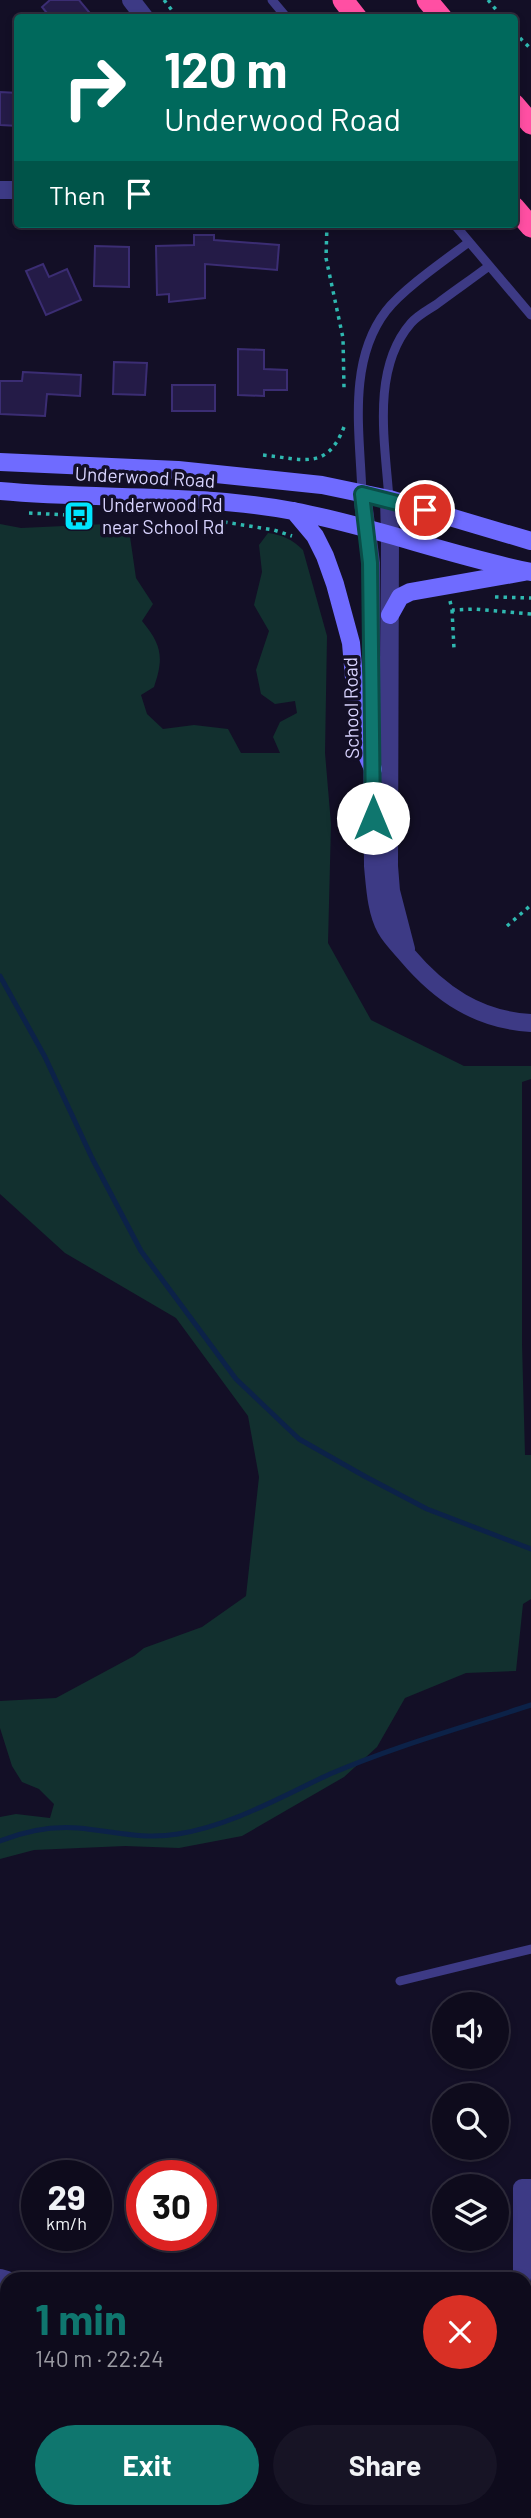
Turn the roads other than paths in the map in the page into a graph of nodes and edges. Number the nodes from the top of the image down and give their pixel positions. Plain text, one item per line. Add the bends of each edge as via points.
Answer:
1 (131, 0) edge
2 (272, 0) edge
3 (342, 0) edge
4 (427, 0) edge
5 (142, 14) edge
6 (284, 14) edge
7 (354, 14) edge
8 (439, 14) edge
9 (518, 109) edge
10 (531, 124) edge
11 (518, 212) edge
12 (531, 227) edge
13 (457, 228) edge
14 (469, 242) junction
15 (489, 266) junction
16 (531, 316) edge
17 (0, 462) edge
18 (0, 491) edge
19 (362, 494) junction
20 (388, 499) junction
21 (293, 511) junction
22 (367, 530) junction
23 (390, 536) junction
24 (531, 541) edge
25 (529, 572) edge
26 (390, 615) junction
27 (373, 769) junction
28 (408, 956) junction
29 (531, 1023) edge
30 (531, 1949) edge
31 (400, 1981) dead end
32 (531, 2189) edge
33 (524, 2272) edge

1 - 5 street
2 - 6 lane
3 - 7 highway
4 - 8 highway
9 - 10 highway
11 - 12 highway
13 - 14 lane
14 - 15 lane
14 - 19 lane via 387,309 367,341 360,371
15 - 16 lane
15 - 20 lane via 413,321 395,345 385,399
17 - 19 main road, Underwood Road via 178,470 322,485
18 - 21 main road, Underwood Road via 174,498
19 - 20 main road, Underwood Road
19 - 22 street, School Road
20 - 23 street, School Road
20 - 24 main road, Underwood Road
21 - 22 main road, Underwood Road
21 - 27 main road via 315,536 335,584 351,643 359,737
22 - 23 main road, Underwood Road
22 - 27 street, School Road
23 - 25 main road, Underwood Road
23 - 26 street, School Road
25 - 26 main road via 410,592 400,597
26 - 28 street, School Road via 389,866
27 - 28 street, School Road via 376,894 386,929
28 - 29 street, School Road via 427,979 453,998 488,1015
30 - 31 lane
32 - 33 street via 523,2189

